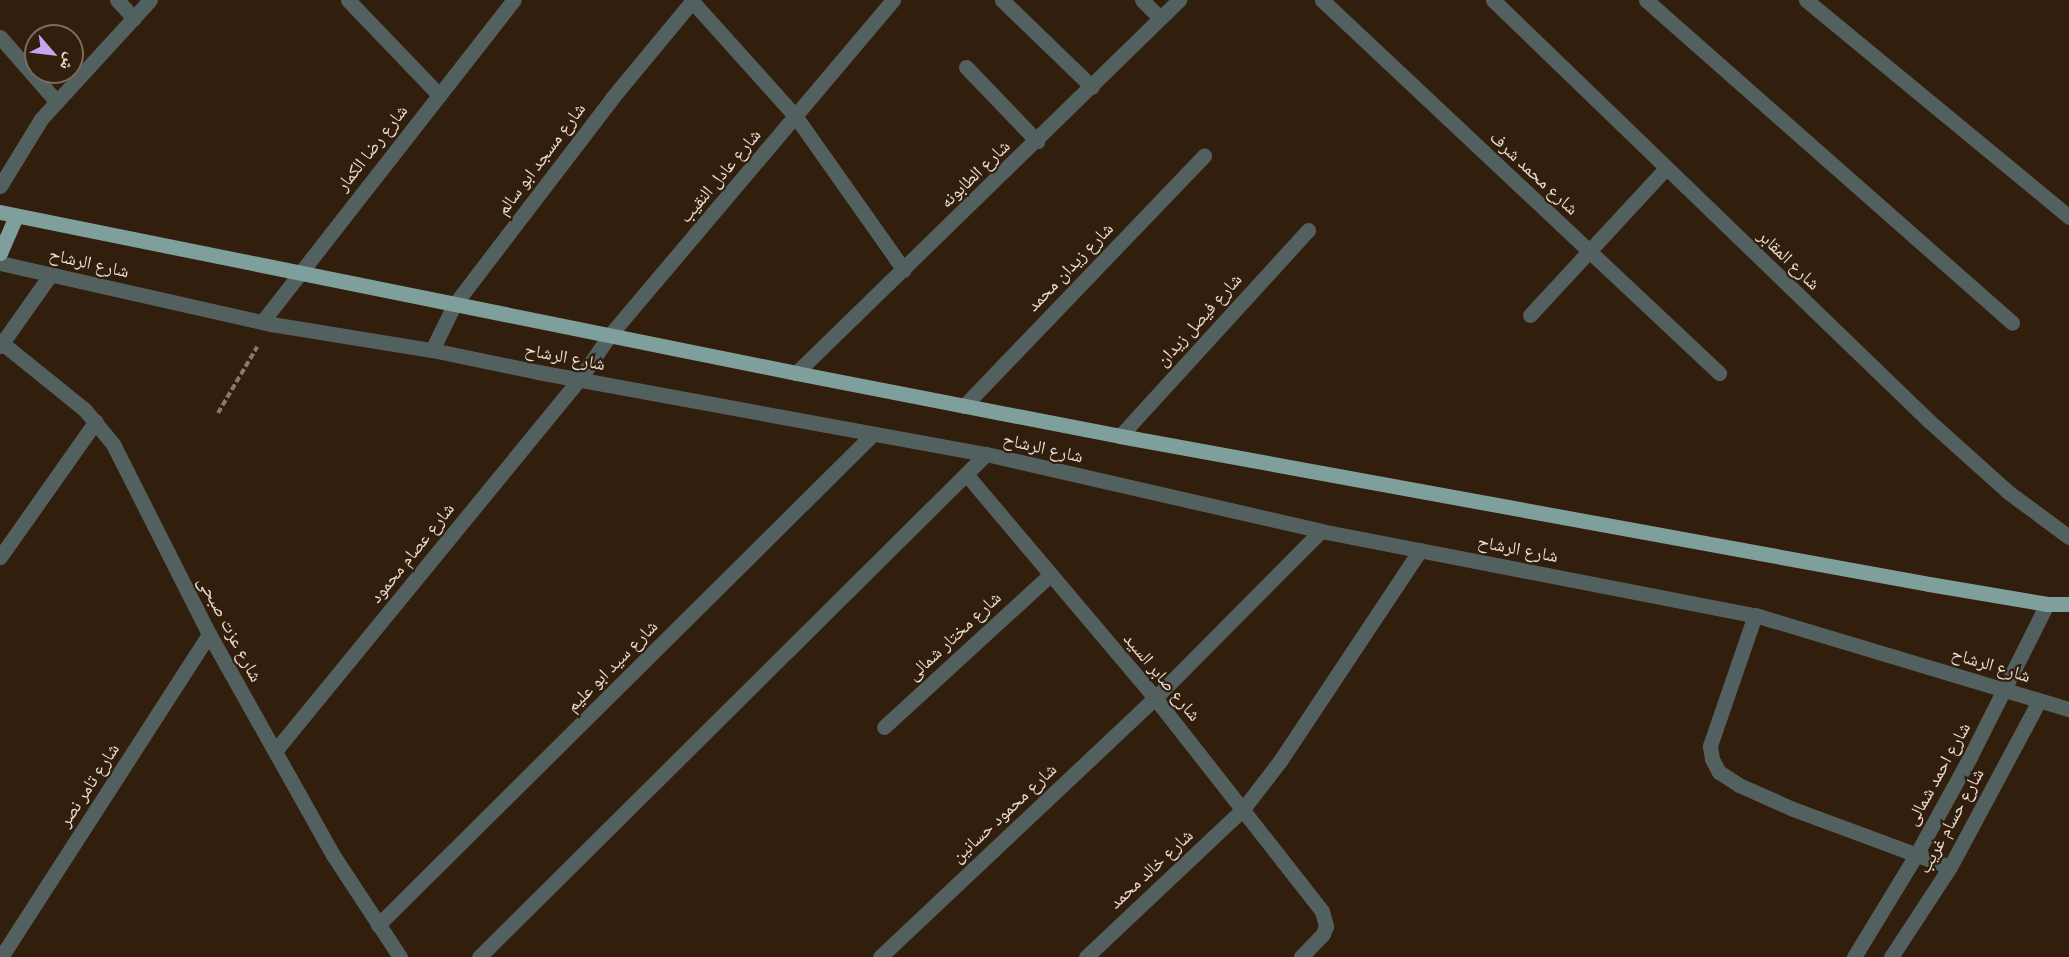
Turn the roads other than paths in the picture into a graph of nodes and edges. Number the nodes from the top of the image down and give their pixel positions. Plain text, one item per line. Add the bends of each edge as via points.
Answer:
1 (117, 0) edge
2 (150, 0) edge
3 (348, 0) edge
4 (514, 0) edge
5 (692, 0) edge
6 (893, 0) edge
7 (1002, 0) edge
8 (1142, 0) edge
9 (1179, 0) edge
10 (1322, 0) edge
11 (1493, 0) edge
12 (1646, 0) edge
13 (1806, 0) edge
14 (134, 18) junction
15 (1160, 18) junction
16 (0, 37) edge
17 (966, 67) dead end
18 (1092, 87) junction
19 (439, 95) junction
20 (57, 102) junction
21 (796, 117) junction
22 (1037, 141) junction
23 (1204, 156) dead end
24 (1666, 168) junction
25 (0, 186) edge
26 (0, 212) edge
27 (16, 216) junction
28 (2069, 217) edge
29 (1308, 230) dead end
30 (1589, 251) junction
31 (0, 253) edge
32 (0, 263) edge
33 (904, 270) junction
34 (298, 273) junction
35 (51, 274) junction
36 (454, 305) junction
37 (1530, 315) dead end
38 (266, 323) junction
39 (2013, 324) dead end
40 (609, 336) junction
41 (1, 345) edge
42 (432, 350) junction
43 (1719, 373) dead end
44 (796, 374) junction
45 (579, 380) junction
46 (964, 406) junction
47 (96, 421) junction
48 (873, 434) junction
49 (1120, 436) junction
50 (986, 454) junction
51 (966, 474) junction
52 (1321, 531) junction
53 (2069, 537) edge
54 (1420, 550) junction
55 (0, 557) edge
56 (1050, 574) junction
57 (2048, 604) junction
58 (2069, 604) edge
59 (1755, 615) junction
60 (209, 634) junction
61 (2006, 689) junction
62 (1155, 698) junction
63 (2039, 700) junction
64 (2069, 709) edge
65 (884, 727) dead end
66 (275, 751) junction
67 (1243, 809) junction
68 (1916, 855) junction
69 (1950, 867) junction
70 (378, 925) junction
71 (1, 957) edge
72 (400, 957) edge
73 (479, 957) edge
74 (880, 957) edge
75 (1086, 957) edge
76 (1301, 957) edge
77 (1854, 957) edge
78 (1891, 957) edge

1 - 14 street
2 - 14 street
3 - 19 street
4 - 19 street, شارع رضا الكمار
5 - 21 street
5 - 36 street, شارع مسجد ابو سالم
6 - 21 street, شارع عادل النقيب
7 - 18 street
8 - 15 street
9 - 15 street, شارع الطابونه
10 - 30 street, شارع محمد شرف
11 - 24 street, شارع المقابر
12 - 39 street
13 - 28 street
14 - 20 street
15 - 18 street, شارع الطابونه
16 - 20 street
17 - 22 street
18 - 22 street, شارع الطابونه
19 - 34 street, شارع رضا الكمار
20 - 25 street via 29,137
21 - 33 street
21 - 40 street, شارع عادل النقيب
22 - 33 street, شارع الطابونه
23 - 46 street, شارع زيدان محمد
24 - 30 street
24 - 53 street, شارع المقابر via 1929,421 2008,492
26 - 27 main road, شارع الرشاح
27 - 31 main road
27 - 34 main road, شارع الرشاح
29 - 49 street, شارع فيصل زيدان
30 - 37 street
30 - 43 street, شارع محمد شرف
32 - 35 street, شارع الرشاح
33 - 44 street, شارع الطابونه
34 - 36 main road, شارع الرشاح
34 - 38 street, شارع رضا الكمار
35 - 38 street, شارع الرشاح
35 - 41 street
36 - 40 main road, شارع الرشاح
36 - 42 street, شارع مسجد ابو سالم
38 - 42 street, شارع الرشاح
40 - 44 main road, شارع الرشاح
40 - 45 street, شارع عادل النقيب
41 - 47 street, شارع عزت صبحى
42 - 45 street, شارع الرشاح
44 - 46 main road, شارع الرشاح
45 - 48 street, شارع الرشاح
45 - 66 street, شارع عصام محمود
46 - 49 main road, شارع الرشاح
47 - 55 street
47 - 60 street, شارع عزت صبحى via 120,457
48 - 50 street, شارع الرشاح
48 - 70 street, شارع سيد ابو عليم
49 - 57 main road, شارع الرشاح
50 - 51 street
50 - 52 street, شارع الرشاح
51 - 56 street, شارع صابر السيد
51 - 73 street
52 - 54 street, شارع الرشاح
52 - 62 street, شارع محمود حسانين
54 - 59 street, شارع الرشاح
54 - 67 street, شارع خالد محمد via 1280,761
56 - 62 street, شارع صابر السيد
56 - 65 street, شارع مختار شمالى
57 - 58 main road, شارع الرشاح
57 - 61 street, شارع احمد شمالى
59 - 61 street, شارع الرشاح
59 - 68 street via 1710,746 1719,772 1793,809
60 - 66 street, شارع عزت صبحى
60 - 71 street, شارع تامر نصر
61 - 63 street, شارع الرشاح
61 - 68 street, شارع احمد شمالى
62 - 67 street, شارع صابر السيد
62 - 74 street, شارع محمود حسانين
63 - 64 street, شارع الرشاح
63 - 69 street, شارع حسام غريب
66 - 70 street, شارع عزت صبحى via 333,855
67 - 75 street, شارع خالد محمد
67 - 76 street, شارع صابر السيد via 1322,911 1326,926 1323,934
68 - 69 street
68 - 77 street, شارع احمد شمالى
69 - 78 street, شارع حسام غريب
70 - 72 street, شارع عزت صبحى

